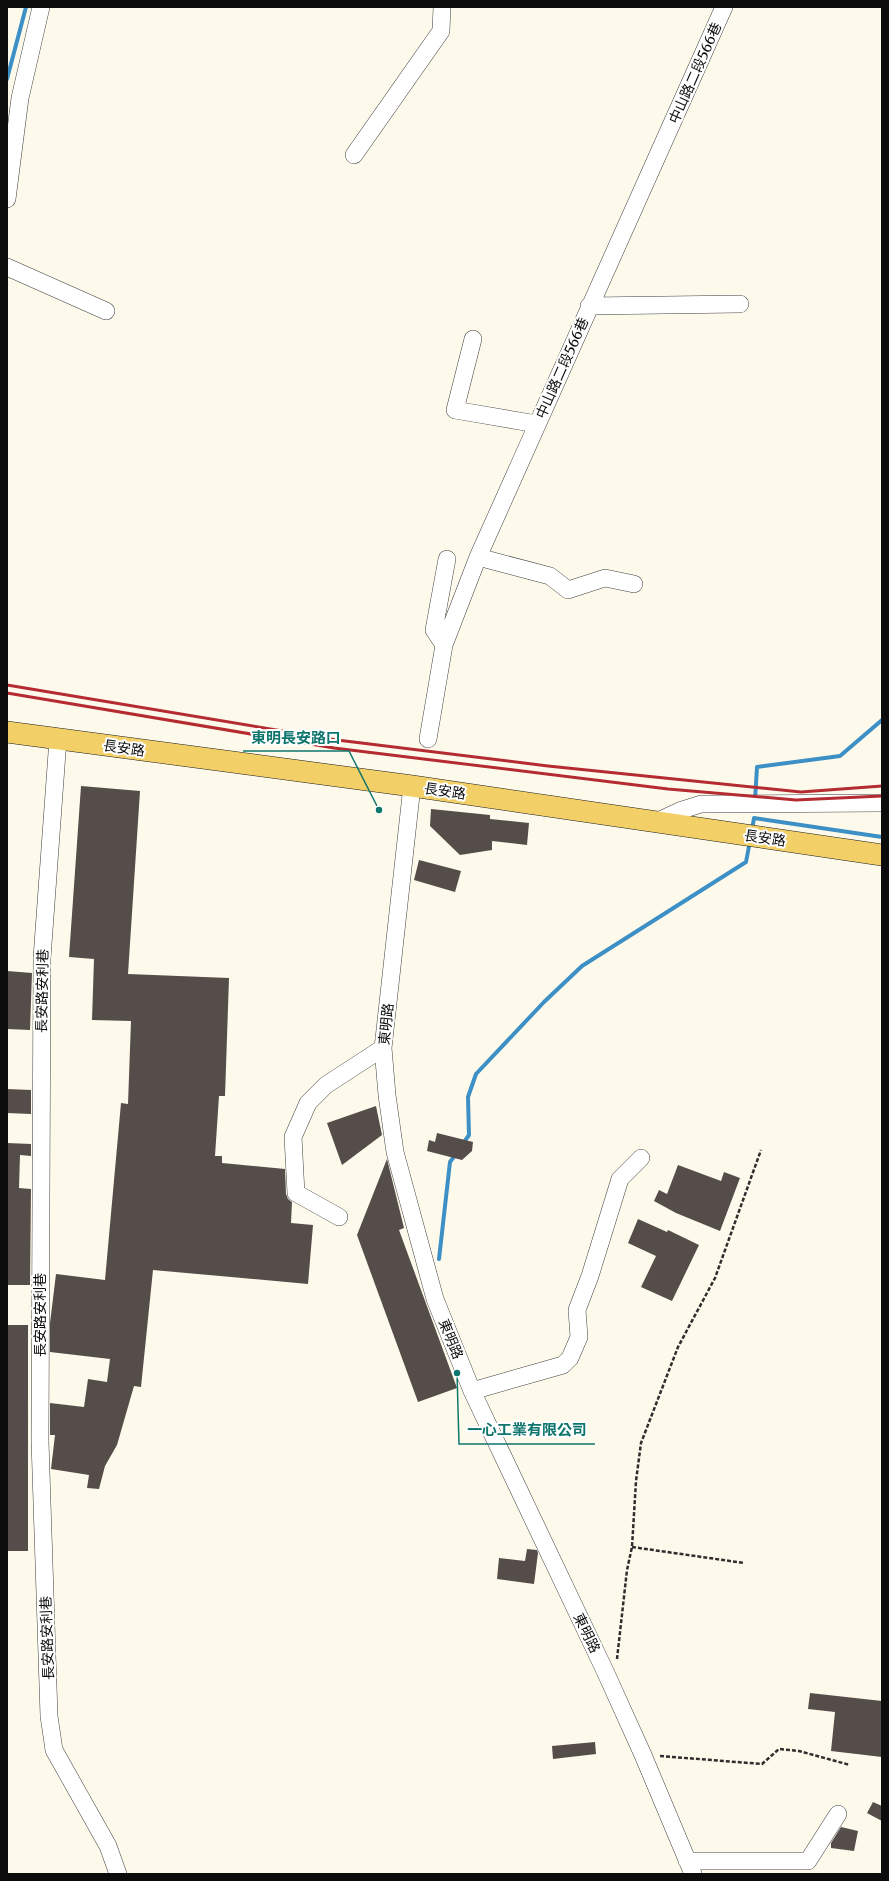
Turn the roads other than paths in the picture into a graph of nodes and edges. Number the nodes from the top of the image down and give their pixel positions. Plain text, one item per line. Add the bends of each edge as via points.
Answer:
1 (41, 7) edge
2 (442, 7) edge
3 (724, 7) edge
4 (354, 155) dead end
5 (7, 199) edge
6 (7, 267) edge
7 (740, 304) dead end
8 (590, 306) junction
9 (106, 311) dead end
10 (473, 339) dead end
11 (537, 424) junction
12 (478, 557) junction
13 (447, 559) dead end
14 (634, 584) dead end
15 (444, 645) junction
16 (8, 731) edge
17 (58, 739) junction
18 (428, 739) dead end
19 (412, 786) junction
20 (882, 803) edge
21 (656, 822) junction
22 (882, 855) edge
23 (383, 1048) junction
24 (641, 1158) dead end
25 (339, 1217) dead end
26 (472, 1391) junction
27 (838, 1814) dead end
28 (690, 1867) edge
29 (118, 1874) edge

1 - 5 street via 20,98
2 - 4 street via 441,31
3 - 8 street, 中山路二段566巷
6 - 9 street
7 - 8 street
8 - 11 street, 中山路二段566巷
10 - 11 street via 455,410
11 - 12 street, 中山路二段566巷
12 - 14 street via 550,576 568,590 605,578
12 - 15 street, 中山路二段566巷
13 - 15 street via 434,630
15 - 18 street, 中山路二段566巷
16 - 17 main road, 長安路
17 - 19 main road, 長安路
17 - 29 street, 長安路安利巷 via 42,958 40,1441 49,1716 54,1750 108,1846
19 - 21 main road, 長安路
19 - 23 street, 東明路
20 - 21 street via 701,804
21 - 22 main road, 長安路
23 - 25 street via 326,1085 308,1103 293,1137 296,1193
23 - 26 street, 東明路 via 395,1152 435,1299
24 - 26 street via 620,1179 577,1310 579,1336 570,1358 563,1364
26 - 28 street, 東明路 via 606,1671
27 - 28 street via 808,1861

